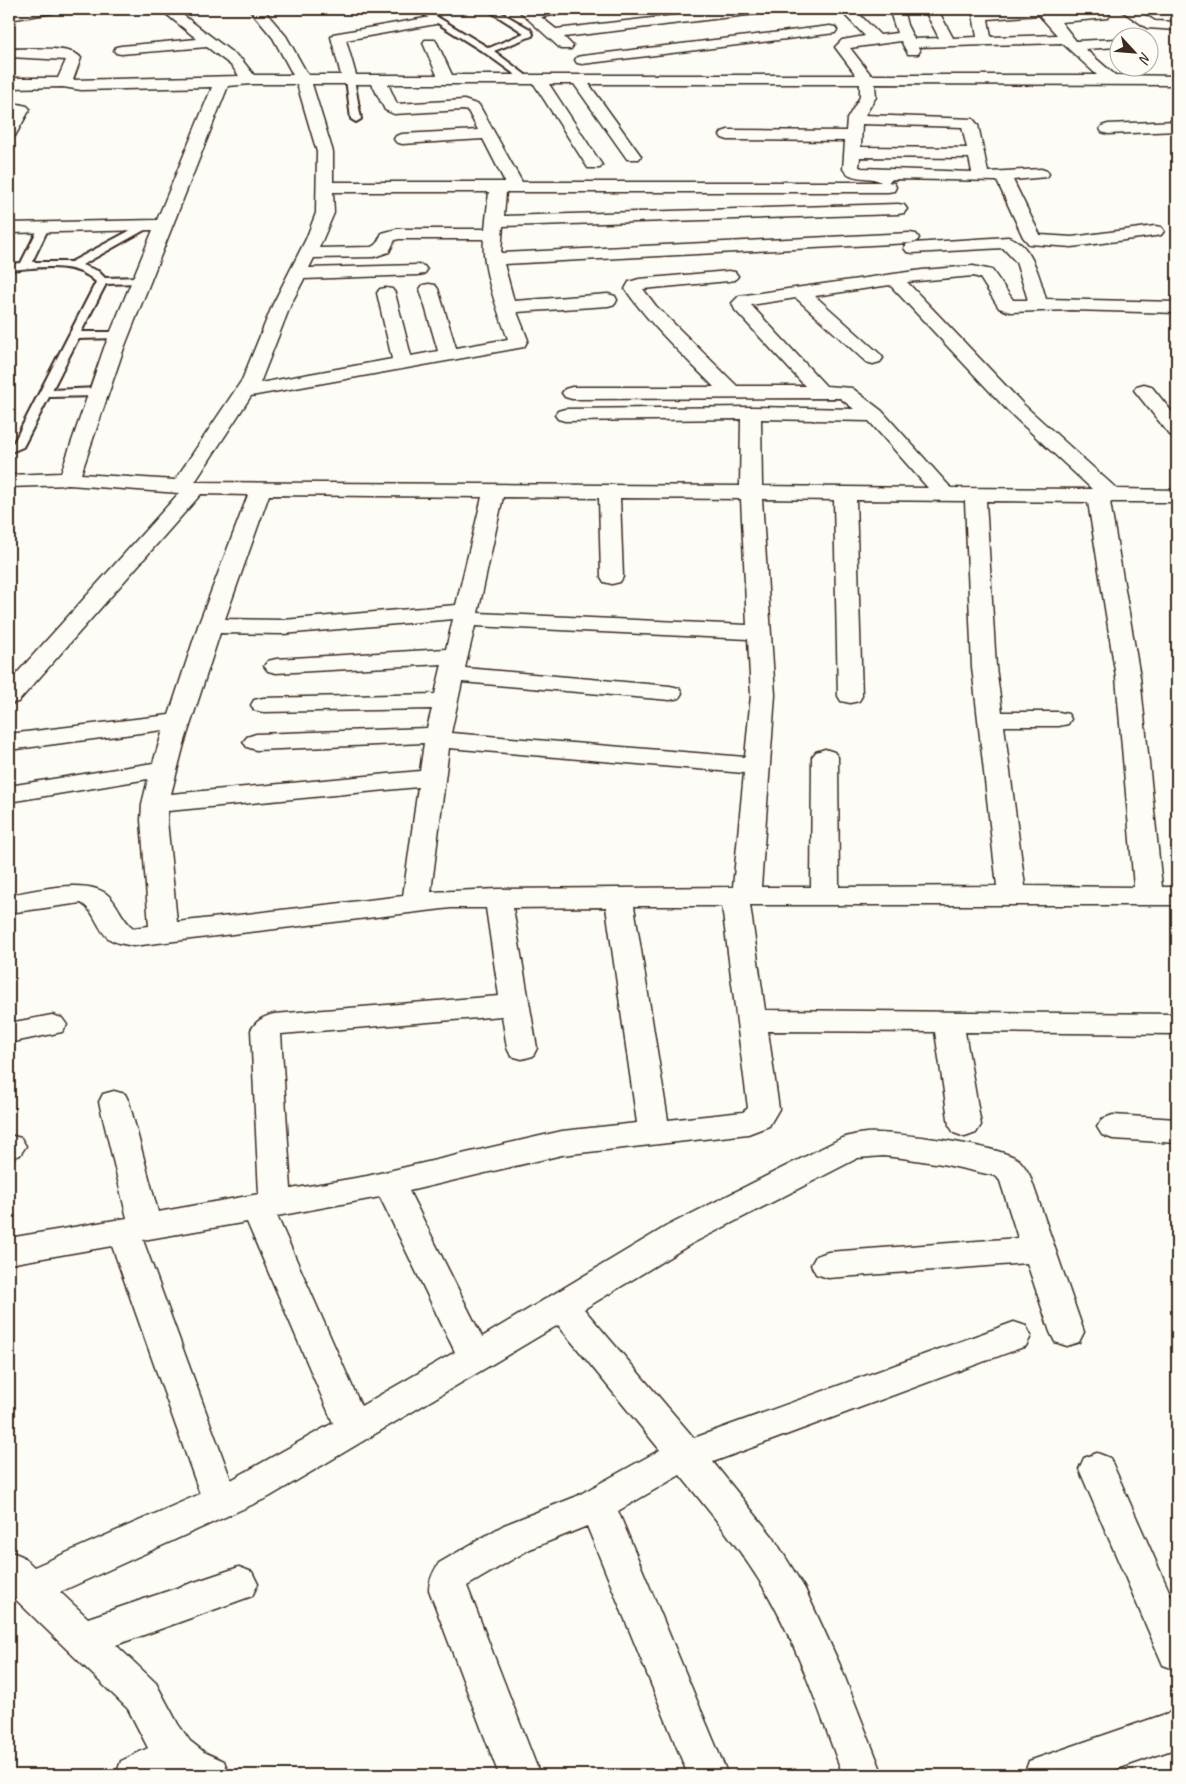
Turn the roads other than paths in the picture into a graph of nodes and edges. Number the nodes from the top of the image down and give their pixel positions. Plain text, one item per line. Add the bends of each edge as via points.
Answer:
1 (54, 9) edge
2 (167, 9) edge
3 (256, 9) edge
4 (419, 9) edge
5 (490, 9) edge
6 (569, 9) edge
7 (764, 9) edge
8 (846, 9) edge
9 (896, 9) edge
10 (1126, 9) edge
11 (527, 11) edge
12 (933, 13) dead end
13 (1044, 13) edge
14 (1103, 15) dead end
15 (9, 16) edge
16 (432, 21) dead end
17 (1175, 24) edge
18 (830, 30) dead end
19 (553, 34) junction
20 (907, 39) junction
21 (877, 40) junction
22 (212, 42) junction
23 (948, 42) junction
24 (985, 42) junction
25 (1069, 42) junction
26 (430, 43) dead end
27 (1108, 43) edge
28 (121, 50) dead end
29 (488, 51) junction
30 (9, 53) edge
31 (582, 60) junction
32 (303, 79) junction
33 (350, 79) junction
34 (378, 79) junction
35 (446, 79) junction
36 (474, 79) junction
37 (533, 79) junction
38 (250, 80) junction
39 (580, 80) junction
40 (604, 80) junction
41 (867, 80) junction
42 (927, 80) junction
43 (1111, 80) junction
44 (1177, 80) edge
45 (67, 82) junction
46 (222, 82) junction
47 (9, 83) edge
48 (467, 106) junction
49 (9, 107) edge
50 (356, 119) dead end
51 (855, 119) junction
52 (1177, 126) edge
53 (1108, 129) dead end
54 (9, 133) edge
55 (488, 134) junction
56 (728, 135) dead end
57 (402, 139) dead end
58 (853, 144) junction
59 (976, 153) junction
60 (633, 156) dead end
61 (594, 165) dead end
62 (877, 173) junction
63 (1041, 174) dead end
64 (1003, 176) junction
65 (981, 177) junction
66 (888, 187) junction
67 (504, 191) junction
68 (325, 195) junction
69 (898, 209) junction
70 (155, 225) junction
71 (44, 227) junction
72 (9, 228) edge
73 (494, 228) junction
74 (1154, 231) dead end
75 (912, 243) junction
76 (308, 253) junction
77 (494, 258) junction
78 (9, 266) edge
79 (25, 266) junction
80 (72, 266) junction
81 (418, 270) dead end
82 (298, 274) junction
83 (922, 275) junction
84 (729, 276) dead end
85 (894, 279) junction
86 (141, 280) junction
87 (102, 281) junction
88 (429, 289) dead end
89 (800, 292) junction
90 (386, 293) dead end
91 (608, 300) dead end
92 (1039, 306) junction
93 (1177, 307) edge
94 (506, 308) junction
95 (119, 335) junction
96 (74, 336) junction
97 (450, 356) junction
98 (873, 358) dead end
99 (403, 364) junction
100 (1144, 390) dead end
101 (246, 391) junction
102 (820, 391) junction
103 (98, 392) junction
104 (731, 392) junction
105 (572, 393) dead end
106 (44, 394) junction
107 (751, 413) junction
108 (565, 415) dead end
109 (875, 415) junction
110 (1177, 431) edge
111 (9, 449) edge
112 (69, 480) junction
113 (9, 481) edge
114 (188, 488) junction
115 (261, 489) junction
116 (494, 491) junction
117 (610, 492) junction
118 (751, 493) junction
119 (845, 493) junction
120 (945, 494) junction
121 (975, 494) junction
122 (1105, 495) junction
123 (1177, 496) edge
124 (612, 577) dead end
125 (466, 615) junction
126 (210, 626) junction
127 (760, 633) junction
128 (454, 665) junction
129 (276, 666) dead end
130 (670, 692) dead end
131 (850, 696) dead end
132 (9, 697) edge
133 (446, 701) junction
134 (263, 705) dead end
135 (1059, 718) dead end
136 (990, 719) junction
137 (179, 721) junction
138 (438, 737) junction
139 (9, 742) edge
140 (256, 742) dead end
141 (825, 757) dead end
142 (758, 766) junction
143 (164, 769) junction
144 (432, 778) junction
145 (9, 794) edge
146 (155, 804) junction
147 (1012, 895) junction
148 (825, 896) junction
149 (1149, 896) junction
150 (1177, 896) edge
151 (741, 897) junction
152 (498, 898) junction
153 (619, 898) junction
154 (416, 902) junction
155 (9, 904) edge
156 (164, 933) junction
157 (515, 1005) junction
158 (751, 1020) junction
159 (948, 1022) junction
160 (1177, 1024) edge
161 (52, 1025) dead end
162 (9, 1033) edge
163 (522, 1048) dead end
164 (114, 1102) dead end
165 (965, 1125) dead end
166 (1114, 1127) dead end
167 (1177, 1131) edge
168 (654, 1132) junction
169 (389, 1183) junction
170 (266, 1205) junction
171 (134, 1228) junction
172 (1038, 1249) junction
173 (9, 1251) edge
174 (828, 1265) dead end
175 (562, 1306) junction
176 (1066, 1332) dead end
177 (1014, 1336) dead end
178 (475, 1358) junction
179 (354, 1430) junction
180 (687, 1457) junction
181 (1097, 1469) dead end
182 (221, 1502) junction
183 (597, 1504) junction
184 (20, 1578) edge
185 (239, 1584) dead end
186 (84, 1638) junction
187 (1177, 1652) edge
188 (1177, 1729) edge
189 (192, 1765) edge
190 (136, 1775) edge
191 (519, 1775) edge
192 (708, 1775) edge
193 (863, 1775) edge
194 (1044, 1775) edge

1 - 15 street
2 - 22 street
3 - 32 street via 279,36
4 - 29 lane
5 - 29 lane via 529,34
6 - 11 street
7 - 19 street
8 - 21 street
9 - 20 street
10 - 17 street via 1147,23
11 - 19 street
12 - 23 street
13 - 14 street
13 - 24 street via 980,15
13 - 25 street
16 - 33 street via 338,37
18 - 31 street
19 - 31 street
20 - 21 street
20 - 23 street
20 - 42 street
21 - 41 street via 843,44 842,47
22 - 28 street
22 - 38 street via 237,63
23 - 24 street
24 - 25 street
25 - 27 street
25 - 43 street
26 - 35 street
29 - 37 lane
30 - 45 street via 61,54 74,58 64,80
31 - 40 street
32 - 33 street
32 - 38 street
32 - 68 street via 326,152
33 - 34 street
33 - 50 lane
34 - 35 street
34 - 48 street via 390,107 394,109
35 - 36 street
36 - 37 street
36 - 48 street
37 - 39 street
37 - 61 street
38 - 46 street
39 - 40 street
39 - 60 street
40 - 41 street
41 - 42 street
41 - 51 street via 868,97
42 - 43 street
43 - 44 street
45 - 46 street via 81,85
45 - 47 street
46 - 70 street
48 - 55 street via 474,108
49 - 54 street via 22,108
51 - 58 street
51 - 59 street via 967,122
52 - 53 street
55 - 57 street
55 - 67 street
56 - 58 street
58 - 59 street
58 - 62 street via 852,169
59 - 65 street
62 - 65 street
62 - 66 street via 884,176
63 - 64 street
64 - 65 street
64 - 74 street via 1035,240 1072,242
66 - 67 street
66 - 69 street
67 - 68 street
67 - 73 street
68 - 76 street via 322,223
69 - 73 street
69 - 75 street
70 - 71 street
70 - 80 lane
70 - 86 street
71 - 72 street
71 - 79 lane
73 - 76 street via 397,234 388,237 383,248 374,252
73 - 77 street
75 - 77 street
75 - 83 street
75 - 92 street via 1008,242 1025,261
76 - 82 street
77 - 94 street
78 - 79 lane
79 - 80 lane
80 - 87 lane via 96,272
81 - 82 street
82 - 101 street
83 - 85 street
83 - 92 street via 982,272 1006,304
84 - 104 street via 638,284 634,290 649,310
85 - 89 street
85 - 122 street via 1016,409
86 - 87 lane
86 - 95 street
87 - 96 lane
88 - 97 street
89 - 98 street
89 - 102 street via 741,303
90 - 99 street
91 - 94 street
92 - 93 street
94 - 97 street via 517,343
95 - 96 lane
95 - 103 street
96 - 106 lane
97 - 99 street
99 - 101 street
100 - 110 street
101 - 114 street
102 - 104 street
102 - 109 street via 845,392
103 - 106 lane
103 - 112 street
104 - 105 street
106 - 111 lane via 19,444
107 - 108 street
107 - 109 street
107 - 118 street
109 - 120 street
112 - 113 street
112 - 114 street
114 - 115 street
114 - 132 street
115 - 116 street
115 - 126 street
116 - 117 street
116 - 125 street
117 - 118 street
117 - 124 street
118 - 119 street
118 - 127 street
119 - 120 street
119 - 131 street
120 - 121 street
121 - 122 street
121 - 136 street via 984,667
122 - 123 street
122 - 149 street via 1128,677
125 - 126 street via 283,627
125 - 127 street
125 - 128 street
126 - 137 street
127 - 142 street via 763,695
128 - 129 street
128 - 130 street
128 - 133 street
133 - 134 street
133 - 138 street
135 - 136 street
136 - 147 street
137 - 139 street
137 - 143 street
138 - 140 street
138 - 142 street
138 - 144 street
141 - 148 street
142 - 151 street
143 - 145 street
143 - 146 street
144 - 146 street
144 - 154 street
146 - 156 street
147 - 148 street
147 - 149 street
148 - 151 street
149 - 150 street
151 - 153 street
151 - 158 street
152 - 153 street
152 - 154 street
152 - 157 street
153 - 168 street
154 - 156 street
155 - 156 street via 82,894 100,900 117,932 124,936
157 - 163 street
157 - 170 street via 274,1024 266,1030
158 - 159 street
158 - 168 street via 764,1109 758,1118 748,1123
159 - 160 street
159 - 165 street
161 - 162 street
164 - 171 street
166 - 167 street
168 - 169 street via 562,1143
169 - 170 street
169 - 178 street
170 - 171 street
170 - 179 street
171 - 173 street
171 - 182 street
172 - 174 street
172 - 175 street via 1014,1176 1007,1168 996,1163 885,1144 864,1144 851,1147 679,1235
172 - 176 street
175 - 178 street
175 - 180 street
177 - 180 street
178 - 179 street
179 - 182 street via 256,1486
180 - 183 street via 666,1464
180 - 193 street via 742,1524 791,1601 829,1686
181 - 187 street
182 - 184 street
183 - 191 street via 517,1537 452,1575 448,1582 448,1590
183 - 192 street
184 - 186 street
185 - 186 street
186 - 189 street via 142,1696 164,1738
188 - 194 street
189 - 190 street

